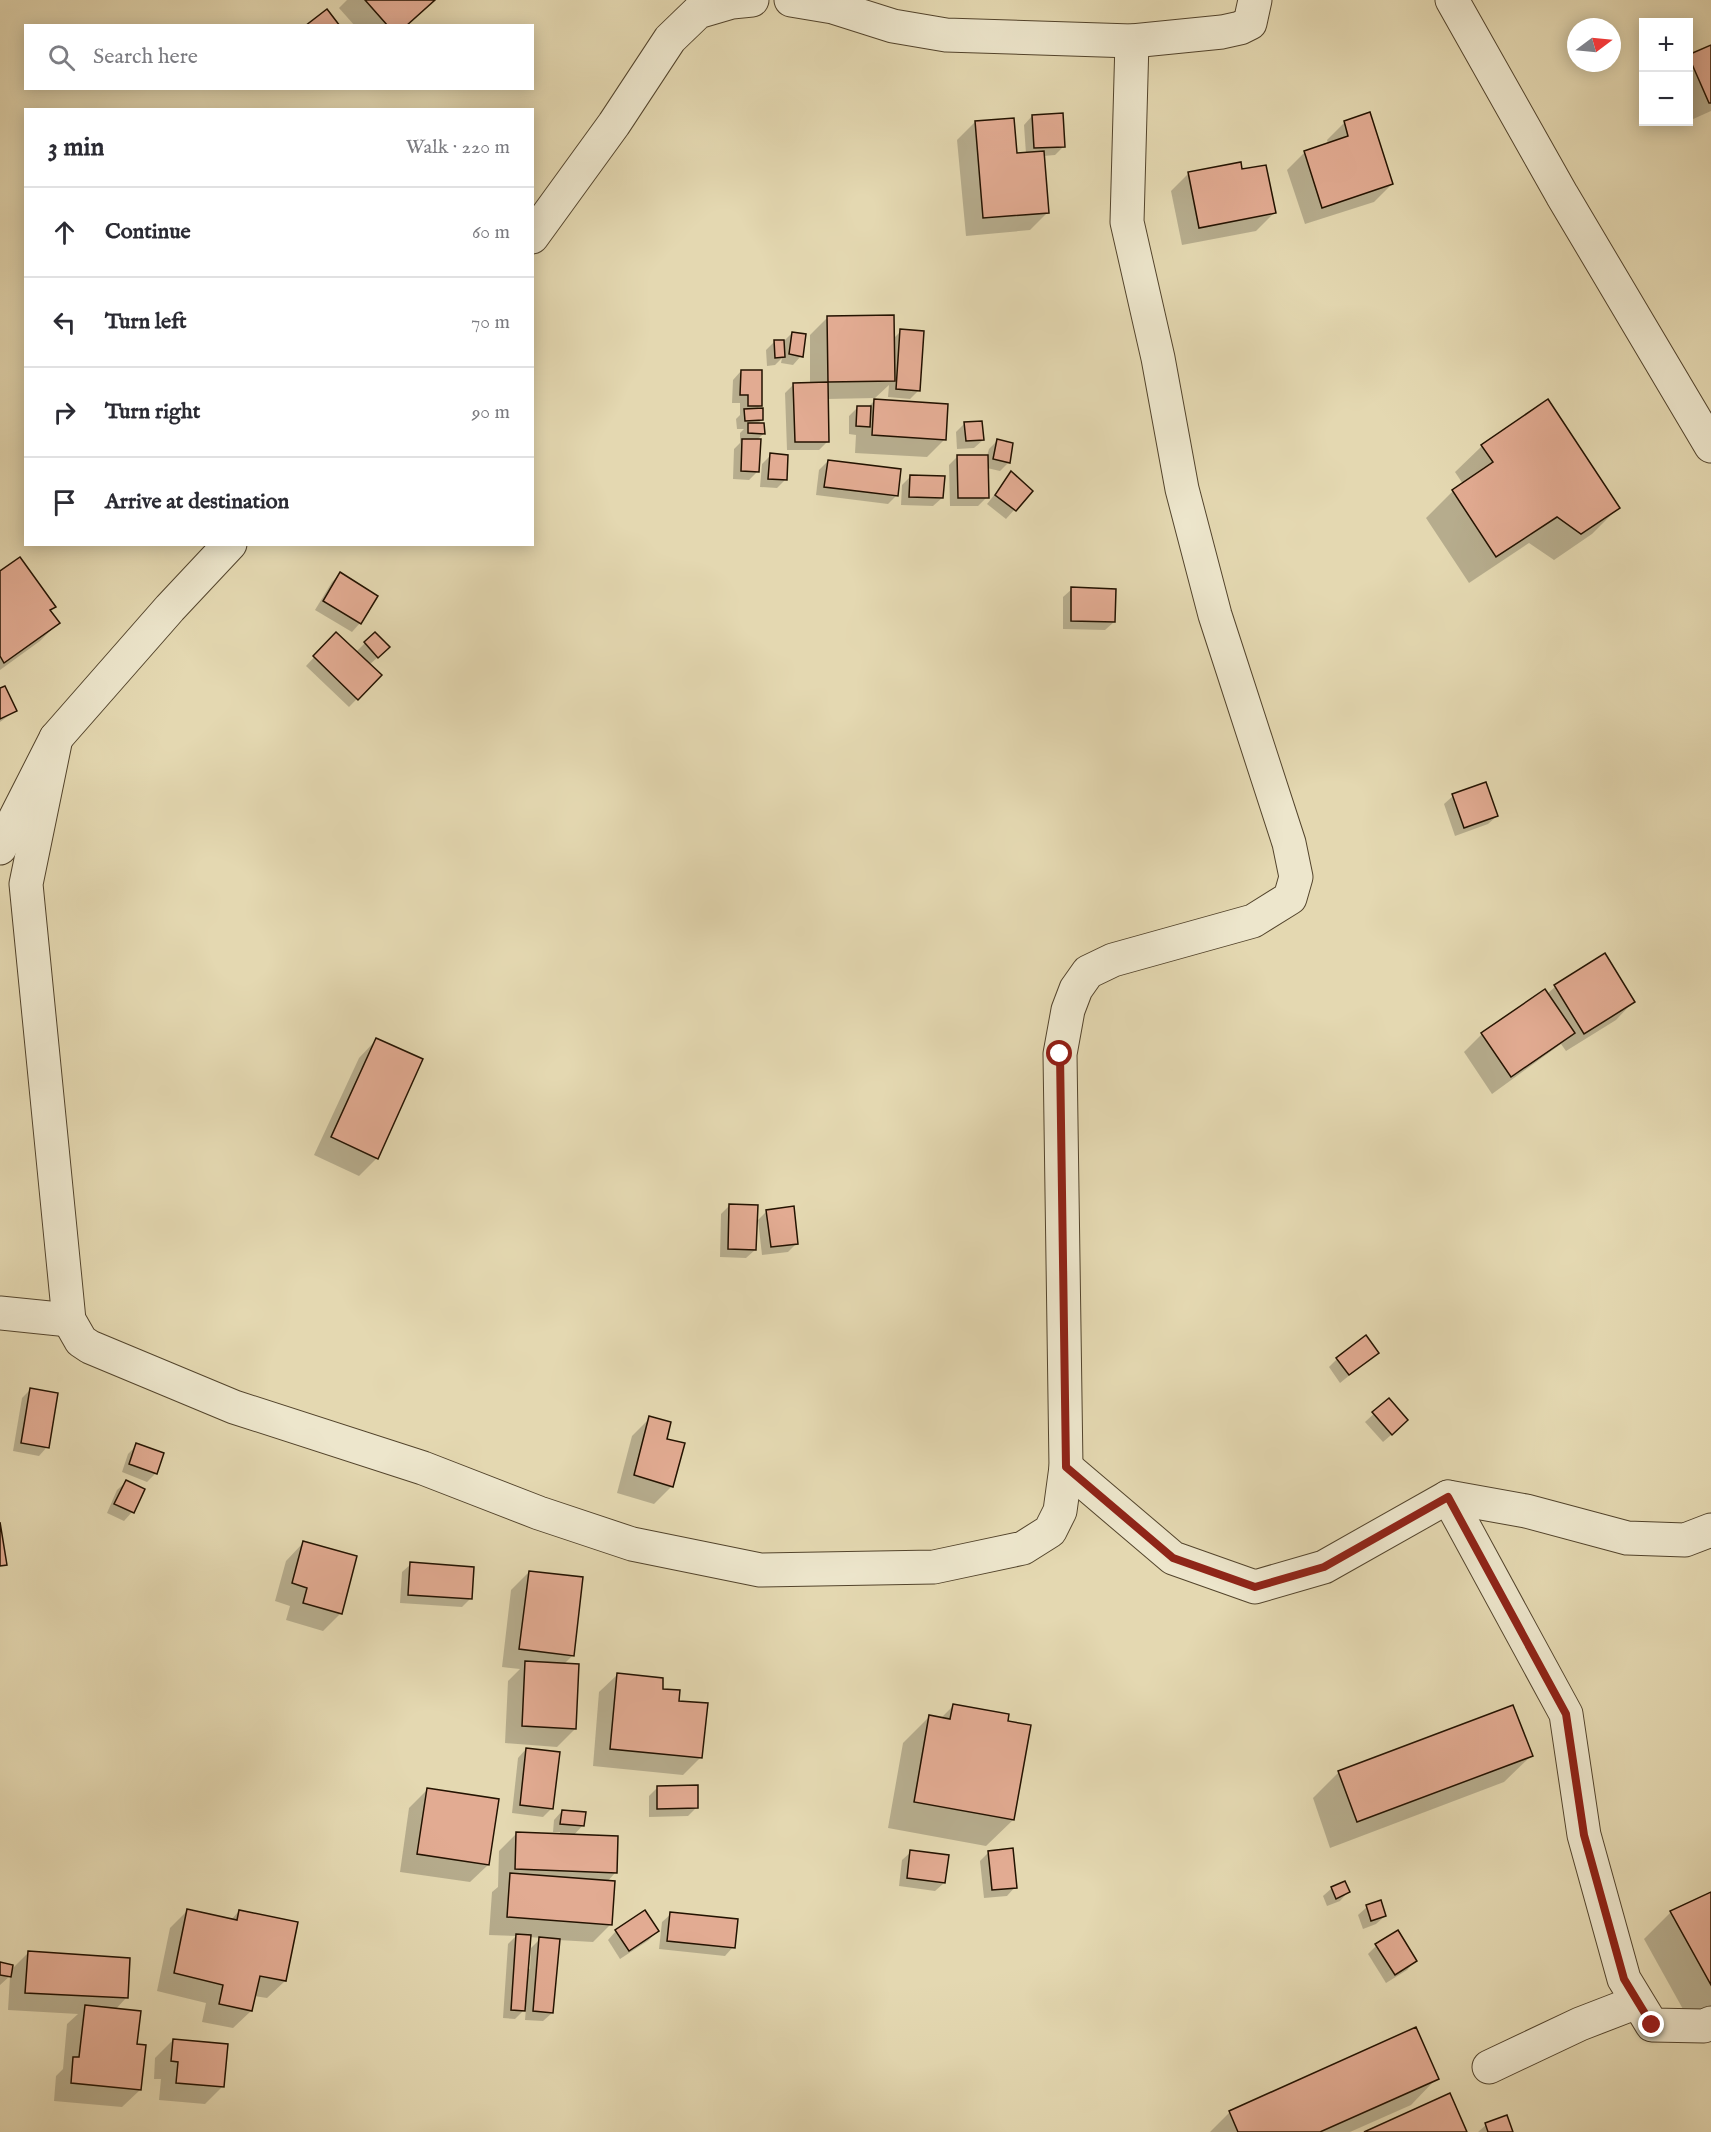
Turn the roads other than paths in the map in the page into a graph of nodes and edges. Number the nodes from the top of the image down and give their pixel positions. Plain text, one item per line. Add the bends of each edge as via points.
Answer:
1 (752, 0) edge
2 (790, 0) edge
3 (1255, 0) edge
4 (1452, 0) edge
5 (1132, 41) junction
6 (534, 234) edge
7 (1711, 446) edge
8 (228, 546) edge
9 (56, 738) junction
10 (0, 848) edge
11 (0, 1312) edge
12 (69, 1320) junction
13 (1066, 1467) junction
14 (1448, 1497) junction
15 (1711, 1530) edge
16 (1637, 2001) junction
17 (1711, 2023) edge
18 (1489, 2067) dead end

1 - 6 street via 698,12 670,39
2 - 5 street via 946,35
3 - 5 street via 1250,22 1240,28
4 - 7 street
5 - 13 street via 1127,222 1182,489 1215,615 1289,843 1296,877 1290,898 1253,921 1113,960 1088,972 1076,989 1060,1054
8 - 9 street
9 - 10 street
9 - 12 street via 26,884
11 - 12 street
12 - 13 street via 81,1341 90,1347 234,1407 423,1468 632,1544 760,1570 934,1567 1023,1548 1050,1531 1060,1511
13 - 14 street via 1173,1558 1255,1587 1324,1567
14 - 15 street via 1526,1511 1627,1538 1685,1540
14 - 16 street via 1566,1714 1584,1835 1624,1979
16 - 17 street via 1652,2025
16 - 18 street

